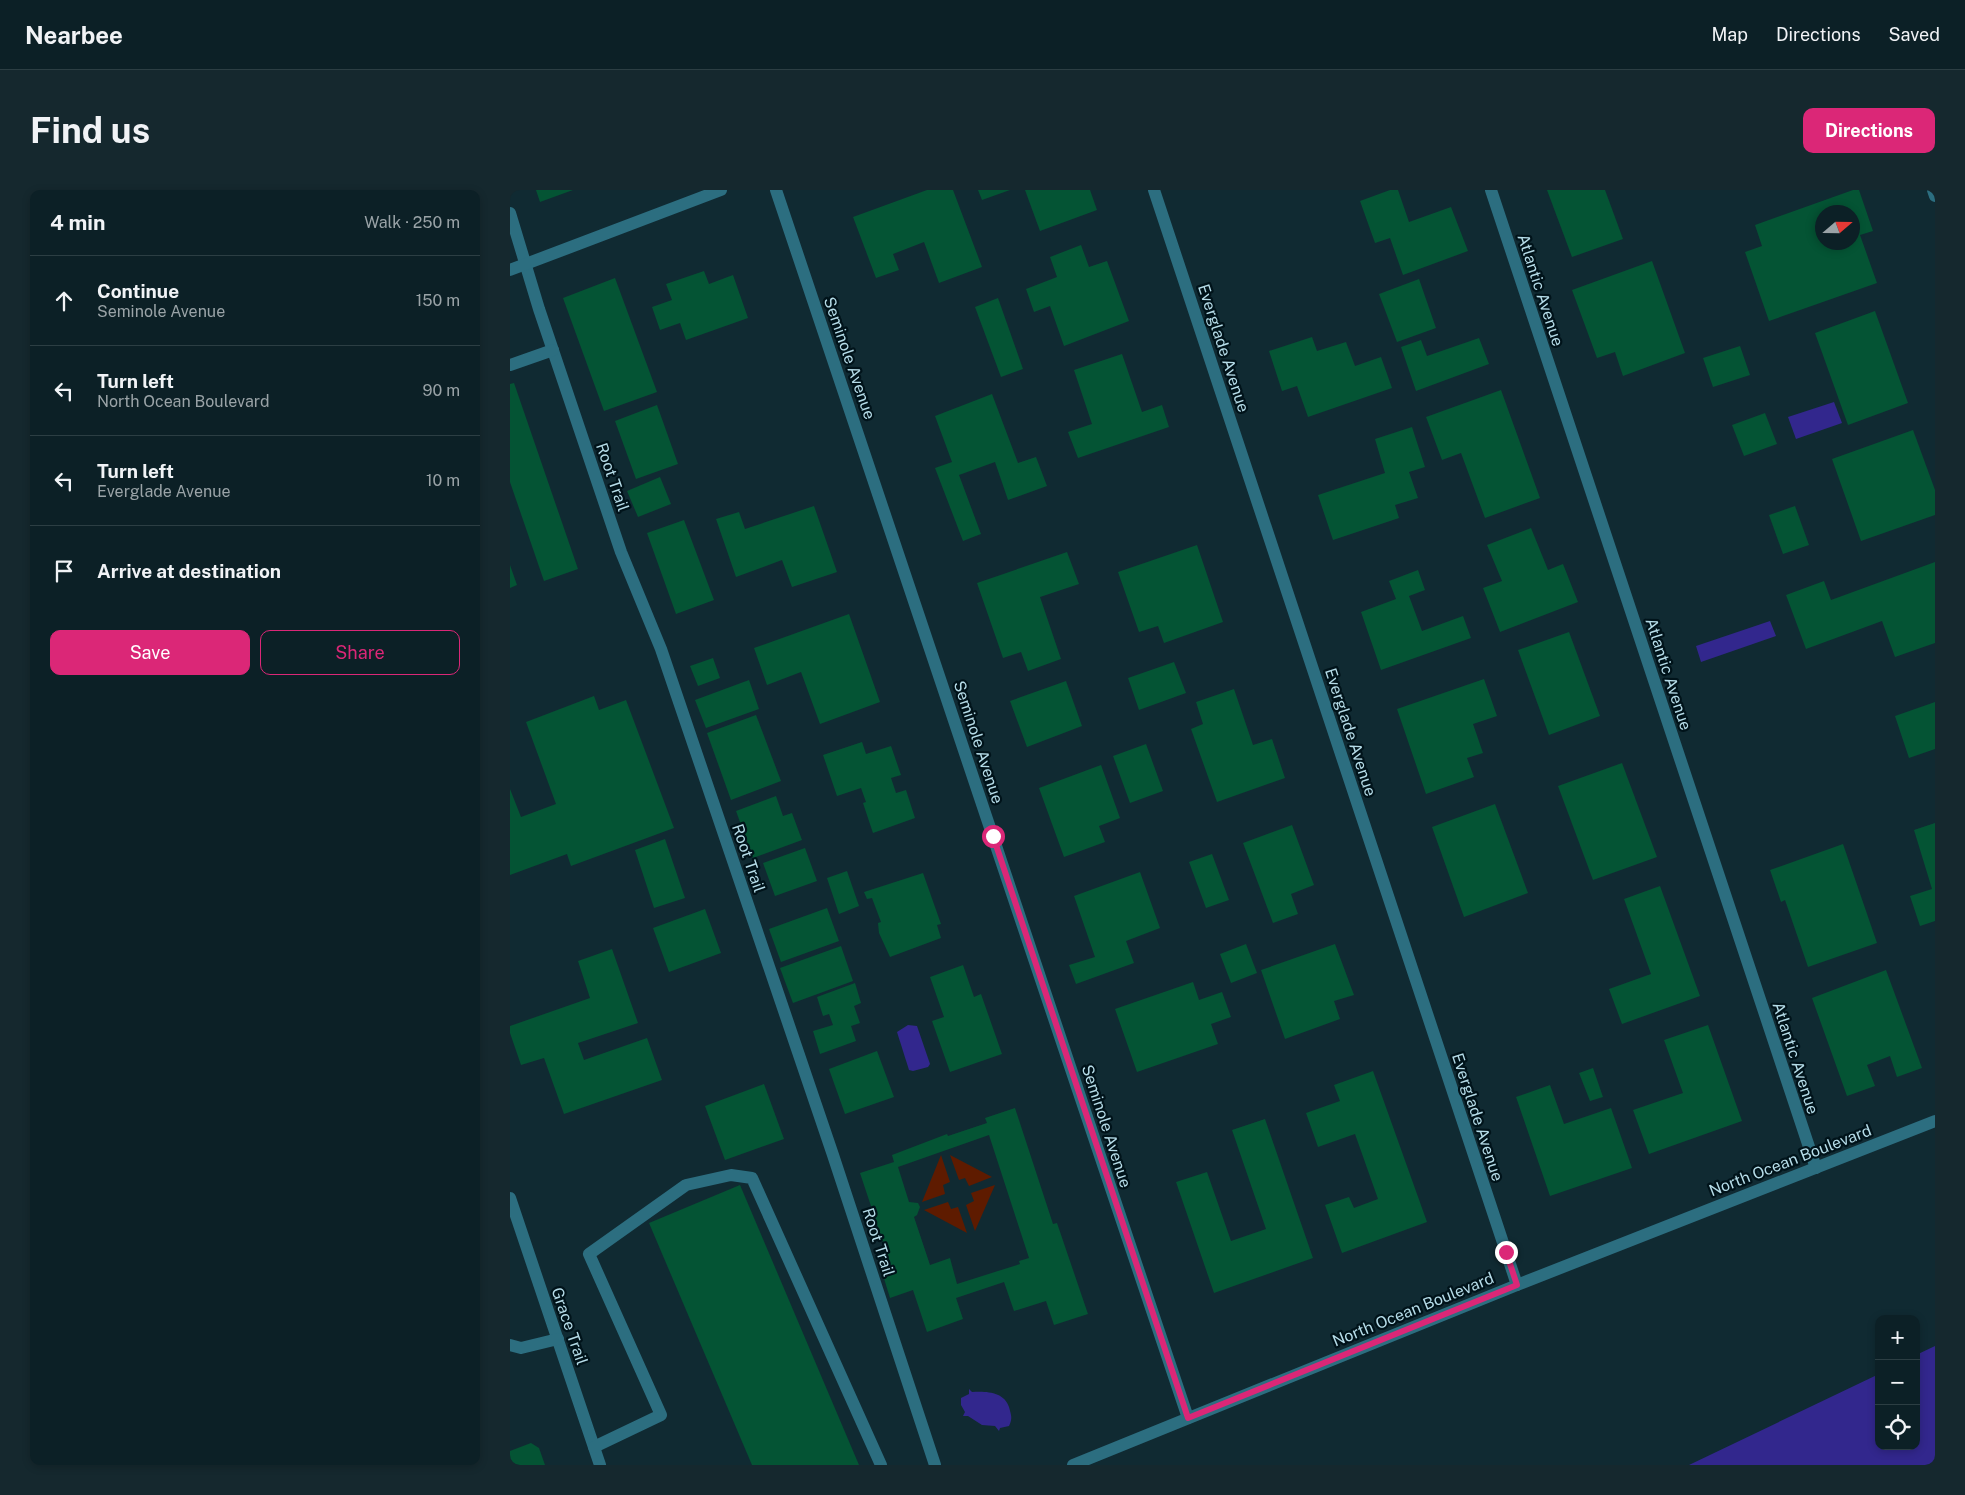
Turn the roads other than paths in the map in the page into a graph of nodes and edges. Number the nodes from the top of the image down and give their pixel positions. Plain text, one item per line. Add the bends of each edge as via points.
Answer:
1 (721, 190) edge
2 (776, 190) edge
3 (1154, 190) edge
4 (1491, 190) edge
5 (1933, 190) edge
6 (1935, 196) edge
7 (510, 213) edge
8 (526, 264) junction
9 (510, 270) edge
10 (553, 350) junction
11 (510, 364) edge
12 (1935, 1121) edge
13 (1816, 1168) junction
14 (510, 1198) edge
15 (1517, 1285) junction
16 (558, 1340) junction
17 (510, 1345) edge
18 (1188, 1418) junction
19 (594, 1446) junction
20 (600, 1465) edge
21 (881, 1465) edge
22 (935, 1465) edge
23 (1073, 1465) edge

1 - 8 street
2 - 18 street, Seminole Avenue
3 - 15 street, Everglade Avenue
4 - 13 street, Atlantic Avenue
5 - 6 street
7 - 8 street, Root Trail
8 - 9 street
8 - 10 street, Root Trail
10 - 11 street
10 - 22 street, Root Trail via 621,552 668,668
12 - 13 street, North Ocean Boulevard
13 - 15 street, North Ocean Boulevard
14 - 16 street, Grace Trail
15 - 18 street, North Ocean Boulevard
16 - 17 street via 521,1348
16 - 19 street, Grace Trail
18 - 23 street, North Ocean Boulevard
19 - 20 street, Grace Trail
19 - 21 street via 661,1415 589,1254 686,1185 731,1175 752,1178

